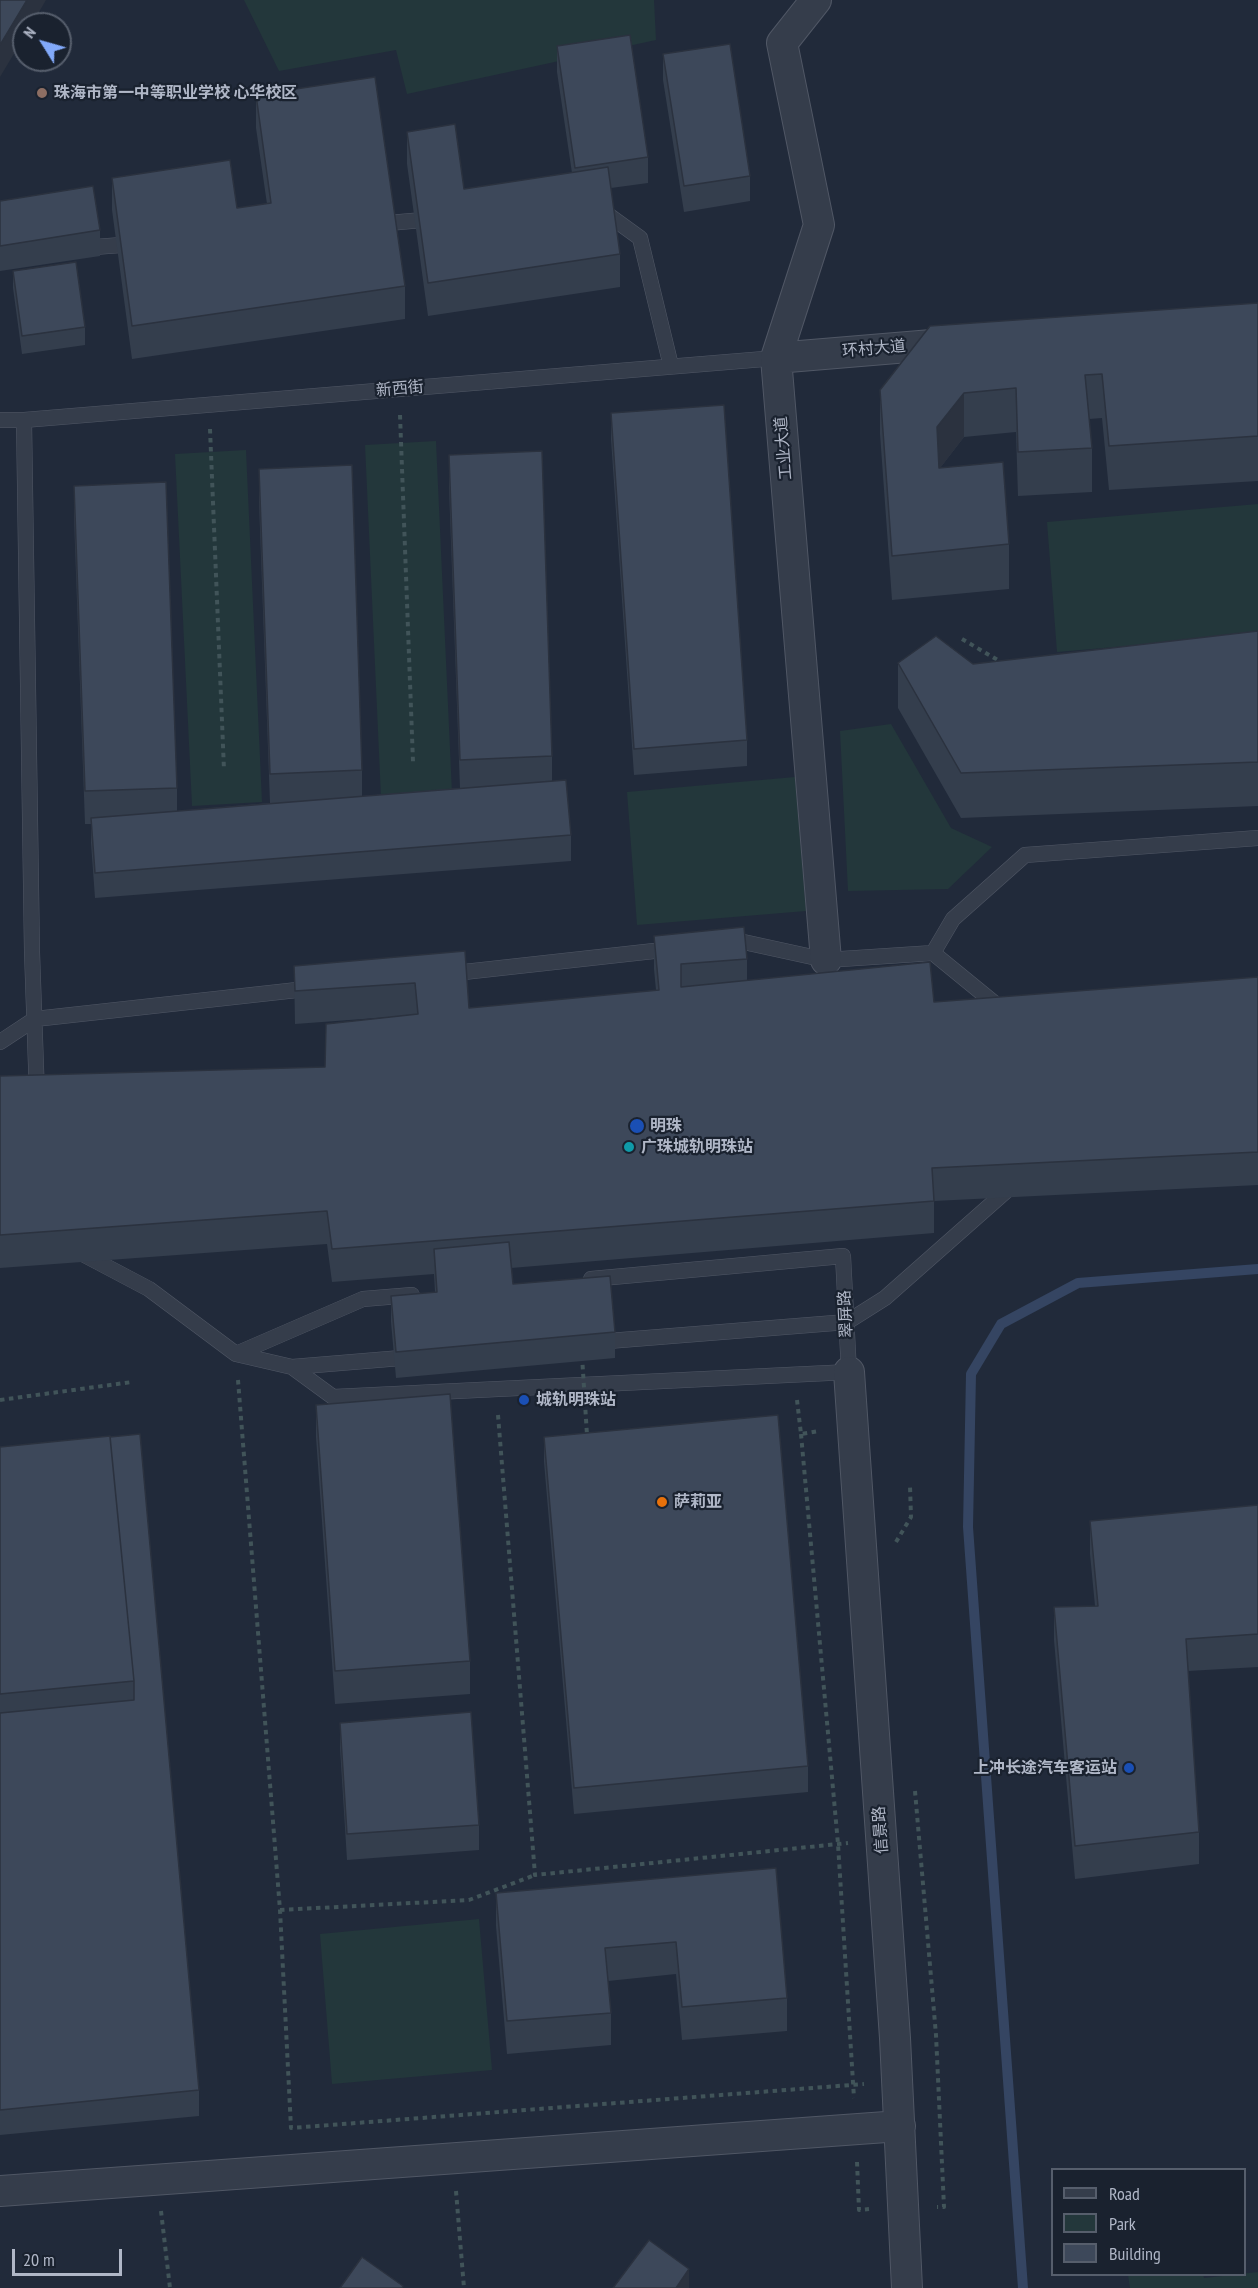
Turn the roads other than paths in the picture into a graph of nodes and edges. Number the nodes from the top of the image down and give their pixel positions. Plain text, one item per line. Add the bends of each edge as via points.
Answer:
1 (816, 0) edge
2 (585, 207) edge
3 (453, 218) edge
4 (358, 225) edge
5 (155, 242) edge
6 (72, 249) edge
7 (988, 340) edge
8 (776, 357) junction
9 (671, 366) junction
10 (0, 420) edge
11 (24, 420) junction
12 (1258, 838) edge
13 (716, 944) edge
14 (692, 946) edge
15 (933, 953) junction
16 (826, 960) junction
17 (434, 975) edge
18 (328, 987) edge
19 (35, 1019) junction
20 (1014, 1021) edge
21 (0, 1042) edge
22 (38, 1105) edge
23 (1028, 1172) edge
24 (69, 1247) edge
25 (572, 1281) edge
26 (421, 1294) edge
27 (847, 1322) junction
28 (579, 1348) edge
29 (236, 1354) junction
30 (426, 1356) edge
31 (292, 1367) junction
32 (849, 1372) junction
33 (900, 2126) junction
34 (0, 2191) edge
35 (907, 2288) edge

1 - 8 street, 工业大道 via 782,43 819,225
2 - 9 lane via 597,206 639,238
3 - 4 lane
5 - 6 lane
7 - 8 street, 环村大道
8 - 9 lane, 新西街
8 - 16 street, 工业大道
9 - 11 lane, 新西街
10 - 11 lane, 新西街
11 - 19 lane
12 - 15 lane via 1025,855 953,919
13 - 16 lane via 739,941
14 - 17 lane
15 - 16 lane
15 - 20 lane
18 - 19 lane
19 - 21 lane
19 - 22 lane
23 - 27 lane via 885,1298
24 - 29 lane via 149,1289
25 - 27 lane, 翠屏路 via 843,1256
26 - 29 lane via 363,1299
27 - 28 lane
27 - 32 lane, 翠屏路
29 - 31 lane
30 - 31 lane
31 - 32 lane via 333,1397
32 - 33 street, 信景路
33 - 34 street
33 - 35 street, 信景路

